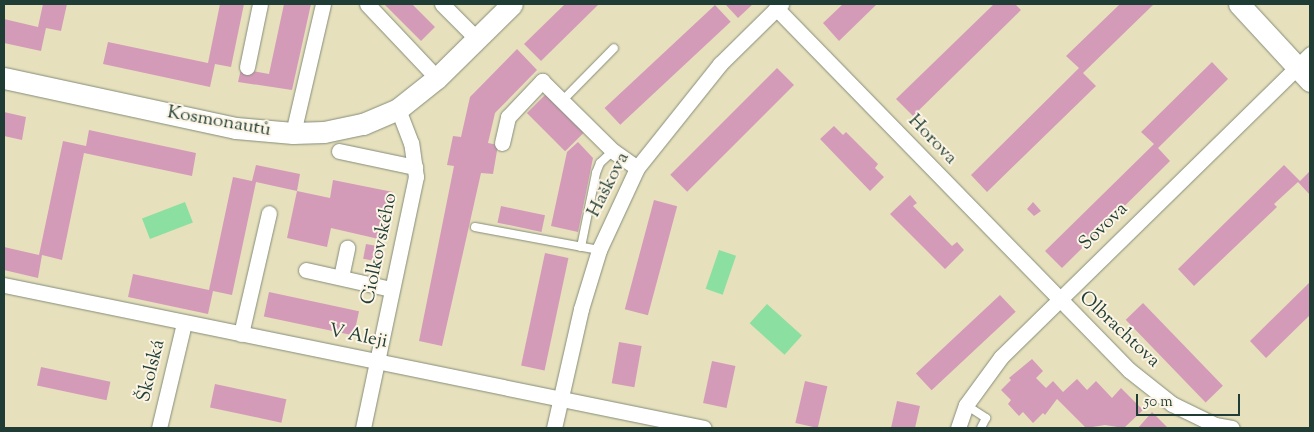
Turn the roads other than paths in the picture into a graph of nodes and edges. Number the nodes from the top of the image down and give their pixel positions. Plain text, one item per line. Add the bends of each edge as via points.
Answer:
1 (260, 4) edge
2 (323, 4) edge
3 (367, 4) edge
4 (442, 4) edge
5 (512, 4) edge
6 (1239, 4) edge
7 (779, 6) edge
8 (476, 38) junction
9 (614, 48) dead end
10 (1306, 67) edge
11 (247, 68) dead end
12 (4, 78) edge
13 (437, 78) junction
14 (562, 101) junction
15 (398, 108) junction
16 (293, 133) junction
17 (502, 142) dead end
18 (340, 151) dead end
19 (614, 151) junction
20 (414, 167) junction
21 (637, 168) junction
22 (269, 213) dead end
23 (475, 227) dead end
24 (581, 246) junction
25 (347, 248) dead end
26 (599, 250) junction
27 (306, 270) dead end
28 (341, 278) junction
29 (4, 285) edge
30 (391, 289) junction
31 (1058, 300) junction
32 (184, 323) junction
33 (241, 334) junction
34 (376, 361) junction
35 (561, 397) junction
36 (966, 405) junction
37 (159, 428) edge
38 (363, 428) edge
39 (554, 428) edge
40 (704, 428) edge
41 (958, 428) edge
42 (981, 428) edge
43 (1232, 428) edge

1 - 11 street
2 - 16 street
3 - 13 street
4 - 8 street
5 - 8 street, Kosmonautů
6 - 10 street
7 - 21 street, Haškova via 720,64
7 - 31 street, Horova
8 - 13 street, Kosmonautů
9 - 14 lane
10 - 31 street, Sovova
12 - 16 street, Kosmonautů via 236,128
13 - 15 street, Kosmonautů
14 - 17 street via 542,81 508,117
14 - 19 street
15 - 16 street, Kosmonautů via 363,124
15 - 20 street, Ciolkovského via 411,143
18 - 20 street
19 - 21 street
19 - 24 lane via 600,163 596,173
20 - 30 street, Ciolkovského via 416,177
21 - 26 street, Haškova
22 - 33 street
23 - 24 lane
24 - 26 lane
25 - 28 street
26 - 35 street, Haškova
27 - 28 street
28 - 30 street
29 - 32 street, V Aleji
30 - 34 street, Ciolkovského
31 - 36 street, Sovova via 1001,357
31 - 43 street, Olbrachtova via 1129,370 1172,404 1215,425
32 - 33 street, V Aleji
32 - 37 street, Školská
33 - 34 street, V Aleji
34 - 35 street, V Aleji
34 - 38 street, Ciolkovského
35 - 39 street, Haškova
35 - 40 street, V Aleji
36 - 41 street, Sovova
36 - 42 lane via 986,418

